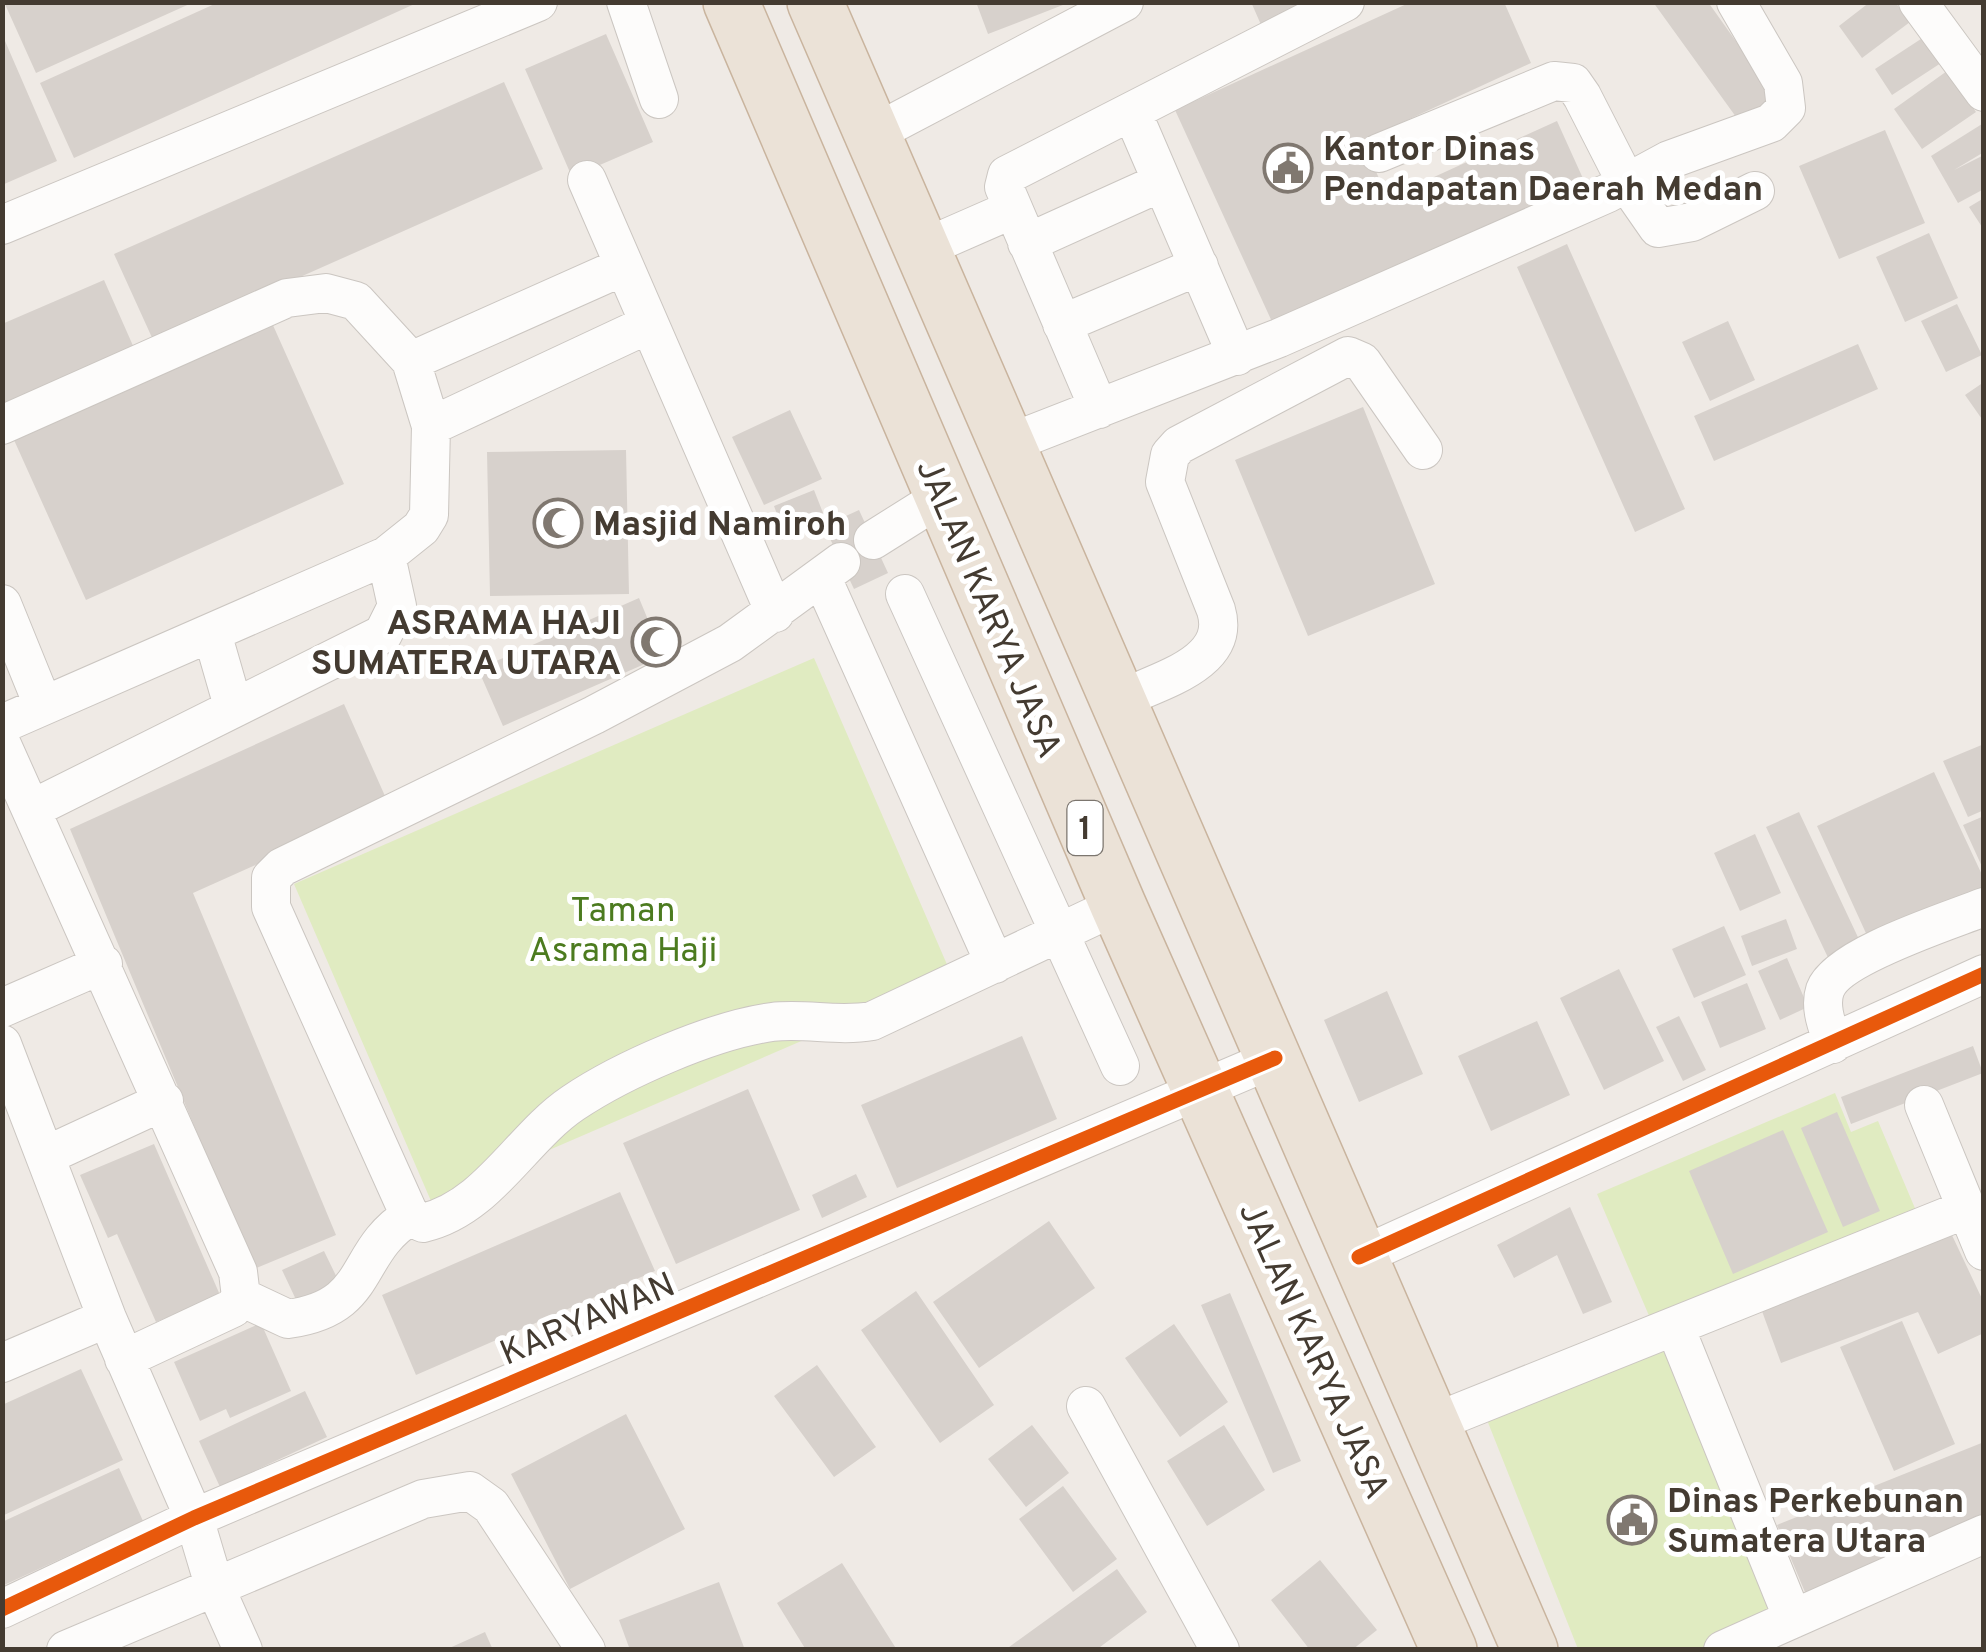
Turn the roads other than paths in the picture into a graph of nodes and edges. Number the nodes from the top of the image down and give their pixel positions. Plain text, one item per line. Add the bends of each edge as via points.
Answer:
1 (538, 2) edge
2 (626, 2) edge
3 (731, 2) edge
4 (1124, 2) edge
5 (1345, 2) edge
6 (1736, 2) edge
7 (1918, 2) edge
8 (824, 5) edge
9 (1984, 92) edge
10 (659, 98) dead end
11 (1132, 112) junction
12 (873, 134) junction
13 (1379, 153) dead end
14 (587, 180) dead end
15 (1162, 182) junction
16 (1626, 182) junction
17 (1754, 191) dead end
18 (2, 225) edge
19 (1020, 226) junction
20 (924, 248) junction
21 (1199, 266) junction
22 (622, 267) junction
23 (1062, 324) junction
24 (647, 325) junction
25 (1238, 356) junction
26 (411, 360) junction
27 (1100, 409) junction
28 (2, 425) edge
29 (432, 426) junction
30 (1007, 444) junction
31 (1423, 450) dead end
32 (942, 496) junction
33 (873, 540) dead end
34 (386, 556) junction
35 (905, 594) dead end
36 (2, 604) edge
37 (775, 613) junction
38 (212, 633) junction
39 (1119, 700) junction
40 (43, 705) junction
41 (233, 706) junction
42 (2, 724) edge
43 (2, 745) edge
44 (32, 809) junction
45 (1118, 905) junction
46 (1984, 907) edge
47 (1059, 933) junction
48 (103, 964) junction
49 (995, 964) junction
50 (1984, 974) edge
51 (2, 1008) edge
52 (2, 1044) edge
53 (1833, 1044) junction
54 (1275, 1058) junction
55 (1120, 1066) dead end
56 (1199, 1092) junction
57 (164, 1101) junction
58 (1924, 1105) dead end
59 (44, 1156) junction
60 (1966, 1209) junction
61 (410, 1216) junction
62 (1984, 1251) edge
63 (1360, 1257) junction
64 (241, 1296) junction
65 (107, 1318) junction
66 (1675, 1327) junction
67 (124, 1359) junction
68 (2, 1363) edge
69 (1086, 1406) dead end
70 (1434, 1423) junction
71 (194, 1518) junction
72 (1984, 1534) edge
73 (214, 1585) junction
74 (2, 1609) edge
75 (1793, 1619) junction
76 (66, 1650) edge
77 (243, 1650) edge
78 (586, 1650) edge
79 (1220, 1650) edge
80 (1449, 1650) edge
81 (1530, 1650) edge
82 (1723, 1650) edge

1 - 18 street
2 - 10 street
3 - 32 highway, JALAN KARYA JASA / 1
4 - 12 street
5 - 11 street
6 - 16 street via 1783,83 1786,108 1771,123
7 - 9 street
8 - 12 highway
11 - 15 street
11 - 19 street via 1008,175 1004,187
12 - 20 highway
13 - 16 street via 1554,80 1573,84 1582,96
14 - 22 street
15 - 19 street
15 - 21 street
16 - 17 street via 1658,228 1692,222
16 - 25 street
19 - 20 street
19 - 23 street
20 - 30 highway
21 - 23 street
21 - 25 street
22 - 24 street
22 - 26 street
23 - 27 street
24 - 29 street
24 - 37 street
25 - 27 street
26 - 28 street via 356,300 326,293 287,298
26 - 29 street
27 - 30 street
29 - 34 street via 430,515
30 - 39 highway
31 - 39 street via 1362,362 1348,356 1179,445 1165,482 1216,610 1218,640 1206,658
32 - 33 street
32 - 45 highway, JALAN KARYA JASA / 1
34 - 38 street
34 - 41 street via 397,606 384,634
35 - 47 street
36 - 40 street
37 - 49 street via 832,570
37 - 61 street via 594,715 270,878 271,907
38 - 40 street
38 - 41 street
39 - 54 highway
40 - 42 street
41 - 44 street
43 - 44 street
44 - 48 street
45 - 47 street
45 - 56 highway, JALAN KARYA JASA / 1
46 - 53 street via 1836,975 1823,1002
47 - 49 street
47 - 55 street
48 - 51 street
48 - 57 street
49 - 61 street via 872,1022 769,1023 659,1061 568,1106 489,1184 442,1216 424,1223
50 - 53 street
52 - 59 street
53 - 63 street
54 - 56 street, KARYAWAN
54 - 63 highway
56 - 71 street, KARYAWAN
56 - 80 highway, JALAN KARYA JASA / 1
57 - 59 street
57 - 64 street via 238,1272
58 - 60 street
59 - 65 street
60 - 62 street
60 - 66 street
61 - 64 street via 390,1229 336,1306 288,1319
63 - 70 highway
64 - 67 street via 233,1308
65 - 67 street
65 - 68 street
66 - 70 street
66 - 75 street
67 - 71 street
69 - 79 street
70 - 81 highway
71 - 73 street
71 - 74 street, KARYAWAN
72 - 75 street
73 - 76 street
73 - 77 street
73 - 78 street via 423,1499 470,1491 491,1506
75 - 82 street

